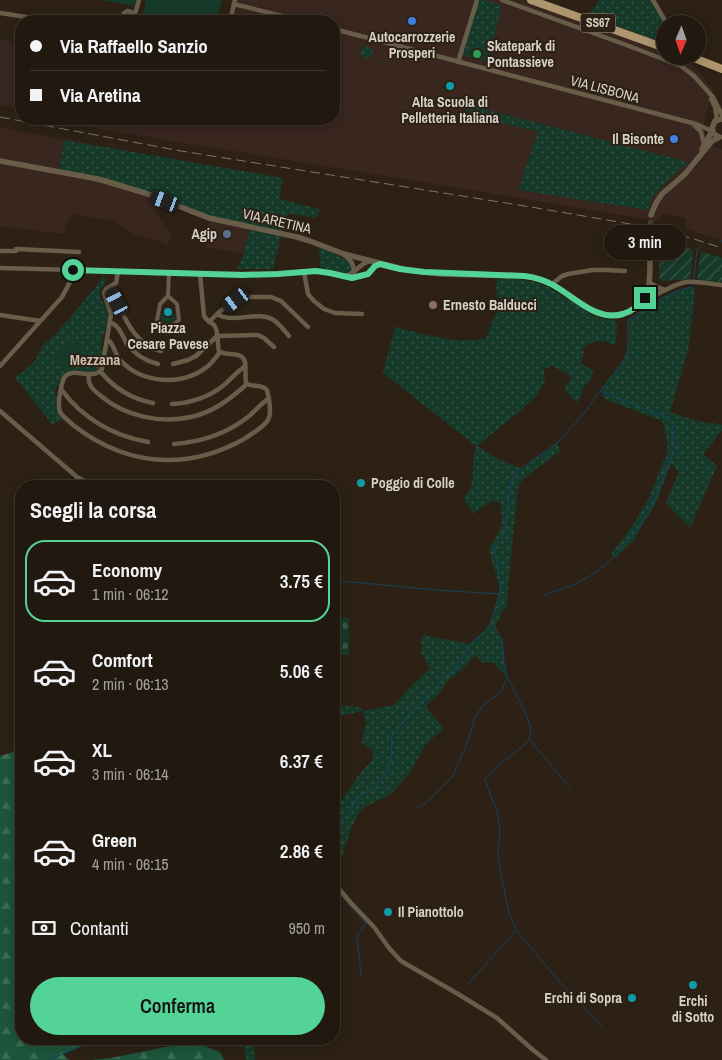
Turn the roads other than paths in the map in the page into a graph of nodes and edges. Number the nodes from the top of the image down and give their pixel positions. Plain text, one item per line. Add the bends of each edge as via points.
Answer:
1 (139, 0) edge
2 (477, 0) edge
3 (502, 0) edge
4 (531, 0) edge
5 (653, 0) edge
6 (235, 2) edge
7 (0, 13) edge
8 (15, 15) edge
9 (124, 15) edge
10 (232, 15) edge
11 (281, 15) edge
12 (662, 15) edge
13 (340, 32) edge
14 (656, 45) edge
15 (458, 62) junction
16 (706, 63) edge
17 (722, 69) edge
18 (719, 119) edge
19 (693, 124) junction
20 (712, 131) junction
21 (721, 137) edge
22 (704, 145) junction
23 (699, 156) junction
24 (0, 161) edge
25 (651, 215) tunnel mouth
26 (650, 234) tunnel mouth
27 (0, 251) edge
28 (79, 252) dead end
29 (340, 253) junction
30 (369, 261) junction
31 (380, 264) junction
32 (374, 267) junction
33 (0, 268) edge
34 (73, 270) junction
35 (625, 271) dead end
36 (118, 272) junction
37 (304, 272) junction
38 (169, 273) junction
39 (354, 273) junction
40 (200, 274) junction
41 (344, 276) junction
42 (650, 283) junction
43 (552, 284) junction
44 (722, 284) edge
45 (109, 287) junction
46 (665, 290) junction
47 (648, 291) junction
48 (658, 294) junction
49 (168, 296) junction
50 (641, 303) junction
51 (217, 314) junction
52 (362, 314) dead end
53 (0, 315) edge
54 (40, 321) junction
55 (110, 322) junction
56 (209, 322) junction
57 (308, 327) dead end
58 (217, 336) junction
59 (289, 336) dead end
60 (107, 339) junction
61 (274, 347) dead end
62 (161, 351) dead end
63 (220, 352) junction
64 (158, 364) dead end
65 (173, 364) dead end
66 (0, 366) edge
67 (245, 366) junction
68 (100, 371) junction
69 (89, 374) junction
70 (247, 384) junction
71 (61, 389) junction
72 (269, 401) junction
73 (153, 403) dead end
74 (172, 404) dead end
75 (0, 411) edge
76 (148, 442) dead end
77 (174, 444) dead end
78 (83, 480) edge
79 (340, 890) edge
80 (546, 1060) edge

1 - 9 street via 135,13
2 - 15 street
3 - 18 street via 681,66 707,91
4 - 14 main road, SS67
5 - 12 street
6 - 10 street
6 - 11 street
7 - 8 street
13 - 15 street, VIA LISBONA
15 - 19 street, VIA LISBONA
16 - 17 main road
18 - 19 street, VIA LISBONA via 707,125
18 - 20 street
19 - 20 street, VIA LISBONA
19 - 22 street via 703,136
20 - 21 street
20 - 22 street
21 - 23 street via 712,141
22 - 23 street
23 - 25 street via 685,174 659,197
24 - 29 street, VIA ARETINA via 98,179 209,218 301,238
26 - 42 street
27 - 28 street
29 - 30 street, VIA ARETINA
29 - 39 street via 352,262
30 - 31 street, VIA ARETINA
30 - 32 street
30 - 39 street
31 - 32 street
31 - 43 street, VIA ARETINA via 424,272 530,277
32 - 41 street via 365,275
33 - 34 street
34 - 36 street
34 - 54 street via 62,297
35 - 43 street via 568,274
36 - 38 street
36 - 45 street via 116,282
37 - 40 street
37 - 41 street
37 - 52 street via 308,294 324,309 335,313
38 - 40 street
38 - 49 street
39 - 41 street
40 - 56 street via 204,315
42 - 46 street
42 - 47 street
43 - 50 street, VIA ARETINA via 601,314 624,314
44 - 46 street, VIA ARETINA via 687,282
45 - 55 street via 104,294 110,310
45 - 62 street via 137,337 152,349
46 - 48 street, VIA ARETINA
47 - 48 street
47 - 50 street
48 - 50 street, VIA ARETINA
49 - 49 street via 160,304 157,320 162,325 173,325 179,320 177,304
51 - 56 street
51 - 57 street via 238,298 272,297 281,301
51 - 59 street via 269,318
53 - 54 street
54 - 66 street
55 - 60 street
55 - 64 street via 137,354
56 - 58 street via 215,327
58 - 61 street via 258,335
58 - 63 street
58 - 65 street via 196,356
60 - 63 street via 112,342 118,358 129,368 164,380 196,374 209,366
60 - 68 street
63 - 67 street via 240,356
67 - 70 street
67 - 74 street via 205,396
68 - 69 street
68 - 73 street via 122,392
69 - 70 street via 90,386 108,402 134,414 168,419 211,410 231,399
69 - 71 street via 68,374
70 - 72 street via 264,387
71 - 72 street via 60,412 82,431 117,450 160,460 202,456 239,442 267,421
71 - 76 street via 99,425 122,436
72 - 77 street via 226,431 202,440
75 - 78 street
79 - 80 street via 401,961 497,1018

